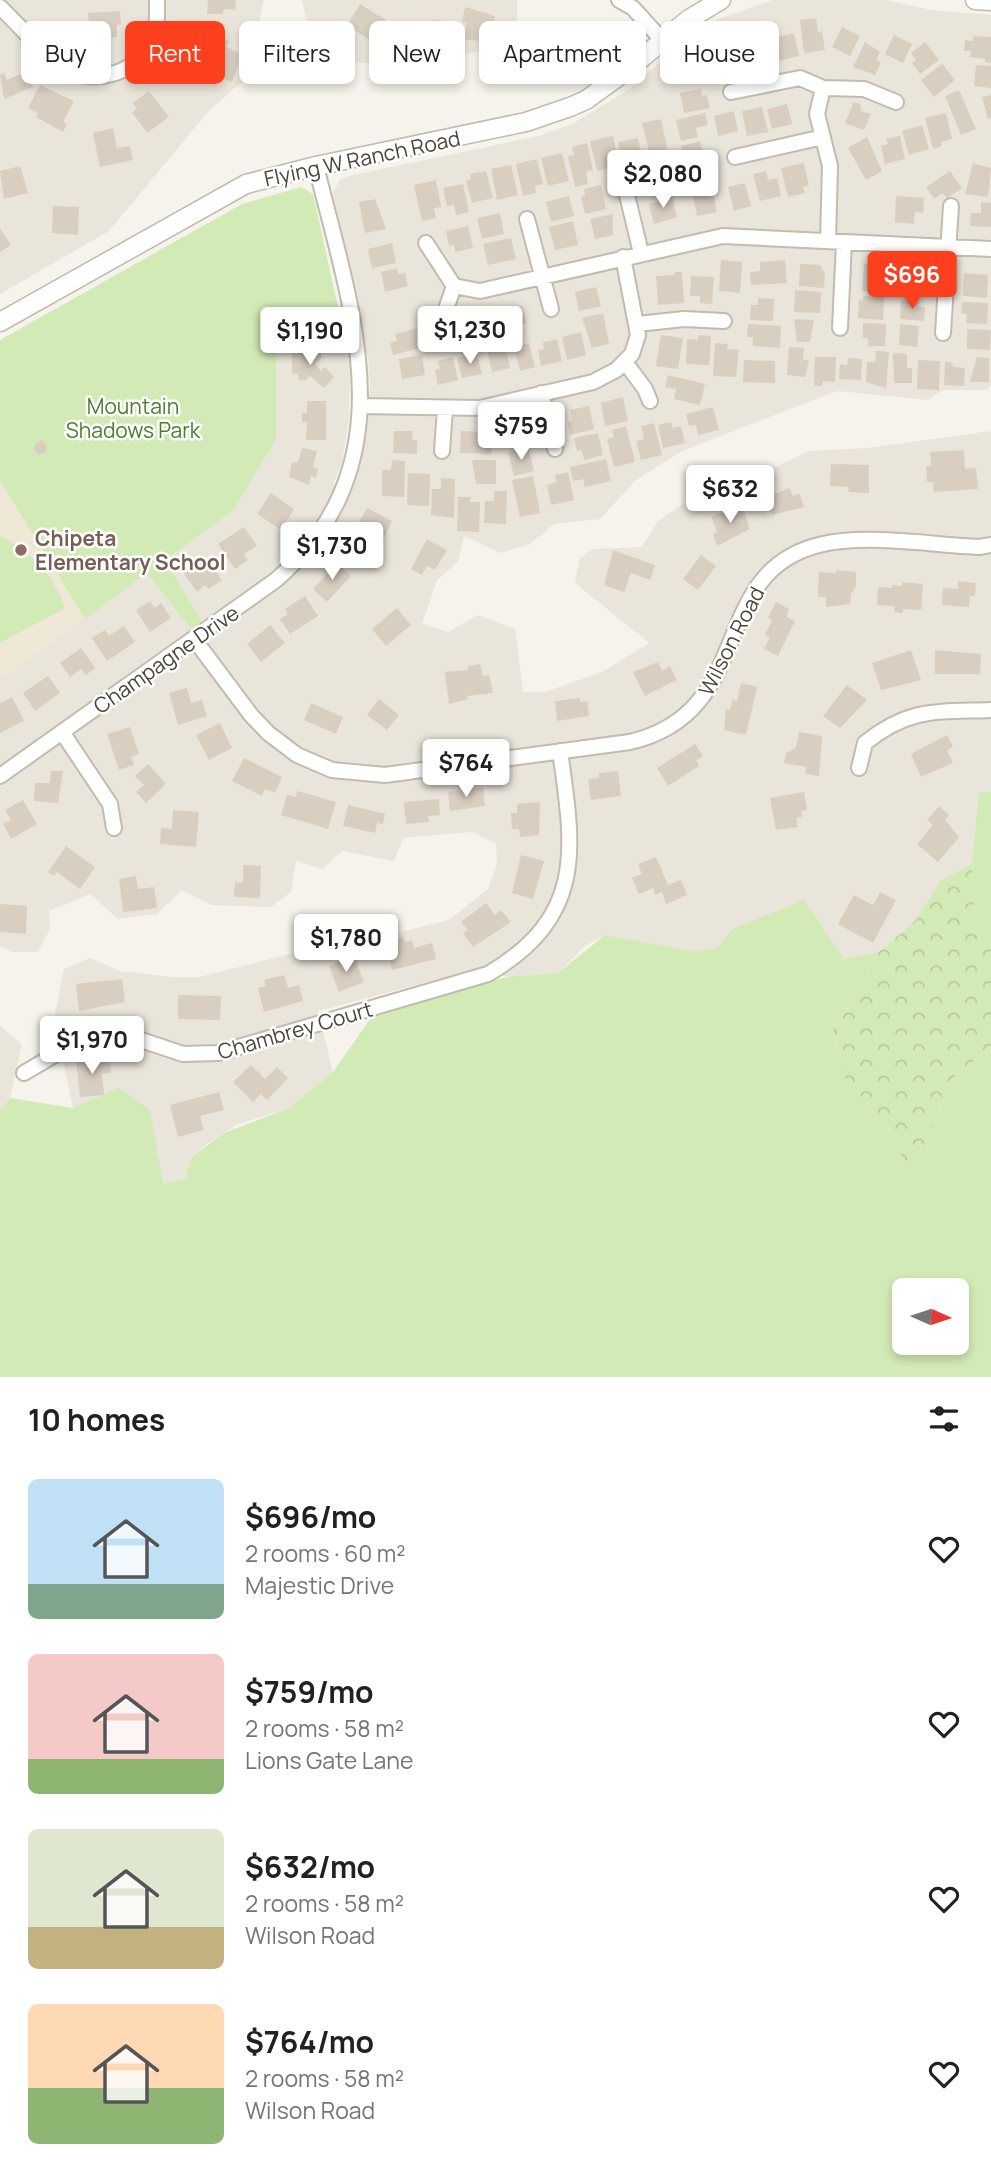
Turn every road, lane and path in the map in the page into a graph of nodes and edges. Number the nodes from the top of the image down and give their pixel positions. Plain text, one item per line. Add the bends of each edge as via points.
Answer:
1 (157, 0) edge
2 (619, 0) edge
3 (721, 0) edge
4 (975, 0) edge
5 (991, 1) edge
6 (0, 6) edge
7 (690, 21) edge
8 (660, 38) edge
9 (660, 42) edge
10 (823, 88) junction
11 (731, 92) dead end
12 (895, 102) dead end
13 (823, 137) junction
14 (736, 158) dead end
15 (316, 166) junction
16 (627, 195) dead end
17 (951, 206) dead end
18 (527, 219) dead end
19 (828, 241) junction
20 (844, 242) junction
21 (426, 243) dead end
22 (948, 247) junction
23 (991, 249) edge
24 (641, 253) junction
25 (623, 257) junction
26 (542, 277) junction
27 (454, 286) junction
28 (551, 309) dead end
29 (724, 321) dead end
30 (0, 322) edge
31 (637, 324) junction
32 (840, 328) dead end
33 (943, 333) dead end
34 (445, 335) dead end
35 (625, 362) junction
36 (541, 393) junction
37 (650, 401) dead end
38 (361, 406) junction
39 (445, 409) junction
40 (555, 449) dead end
41 (442, 452) dead end
42 (991, 545) edge
43 (194, 639) junction
44 (991, 710) edge
45 (62, 732) junction
46 (560, 751) junction
47 (859, 768) dead end
48 (0, 776) edge
49 (114, 828) dead end
50 (24, 1073) dead end

1 - 6 street via 158,23 145,54 122,71 93,77 63,67
2 - 8 street
3 - 7 street, Flying W Ranch Road
4 - 5 street
9 - 15 street, Flying W Ranch Road via 586,100 545,117
10 - 11 street via 792,78
10 - 12 street via 864,89
10 - 13 street via 817,114
13 - 14 street
13 - 19 street via 832,183
15 - 30 street, Flying W Ranch Road via 246,184 219,197
15 - 38 street, Champagne Drive via 355,334
16 - 24 street
17 - 22 street
18 - 26 street
19 - 20 street
19 - 24 street via 723,236
20 - 22 street
20 - 32 street
21 - 27 street
22 - 23 street
22 - 33 street
24 - 25 street
25 - 26 street
25 - 31 street
26 - 27 street via 480,291
26 - 28 street
27 - 34 street
29 - 31 street
31 - 35 street via 636,343
35 - 36 street via 593,382
35 - 37 street
36 - 39 street via 481,408
36 - 40 street
38 - 39 street
38 - 43 street, Champagne Drive via 348,476 320,534 276,580
39 - 41 street
42 - 46 street, Wilson Road via 836,541 787,557 754,590 716,676 688,715 649,738
43 - 45 street, Champagne Drive
43 - 46 street, Wilson Road via 268,733 297,755 332,770 385,775
44 - 47 street via 927,711 897,720 865,743
45 - 48 street, Champagne Drive
45 - 49 street via 110,804
46 - 50 street, Chambrey Court via 571,837 565,883 549,919 508,962 488,974 218,1053 183,1054 135,1038 103,1035 68,1047

